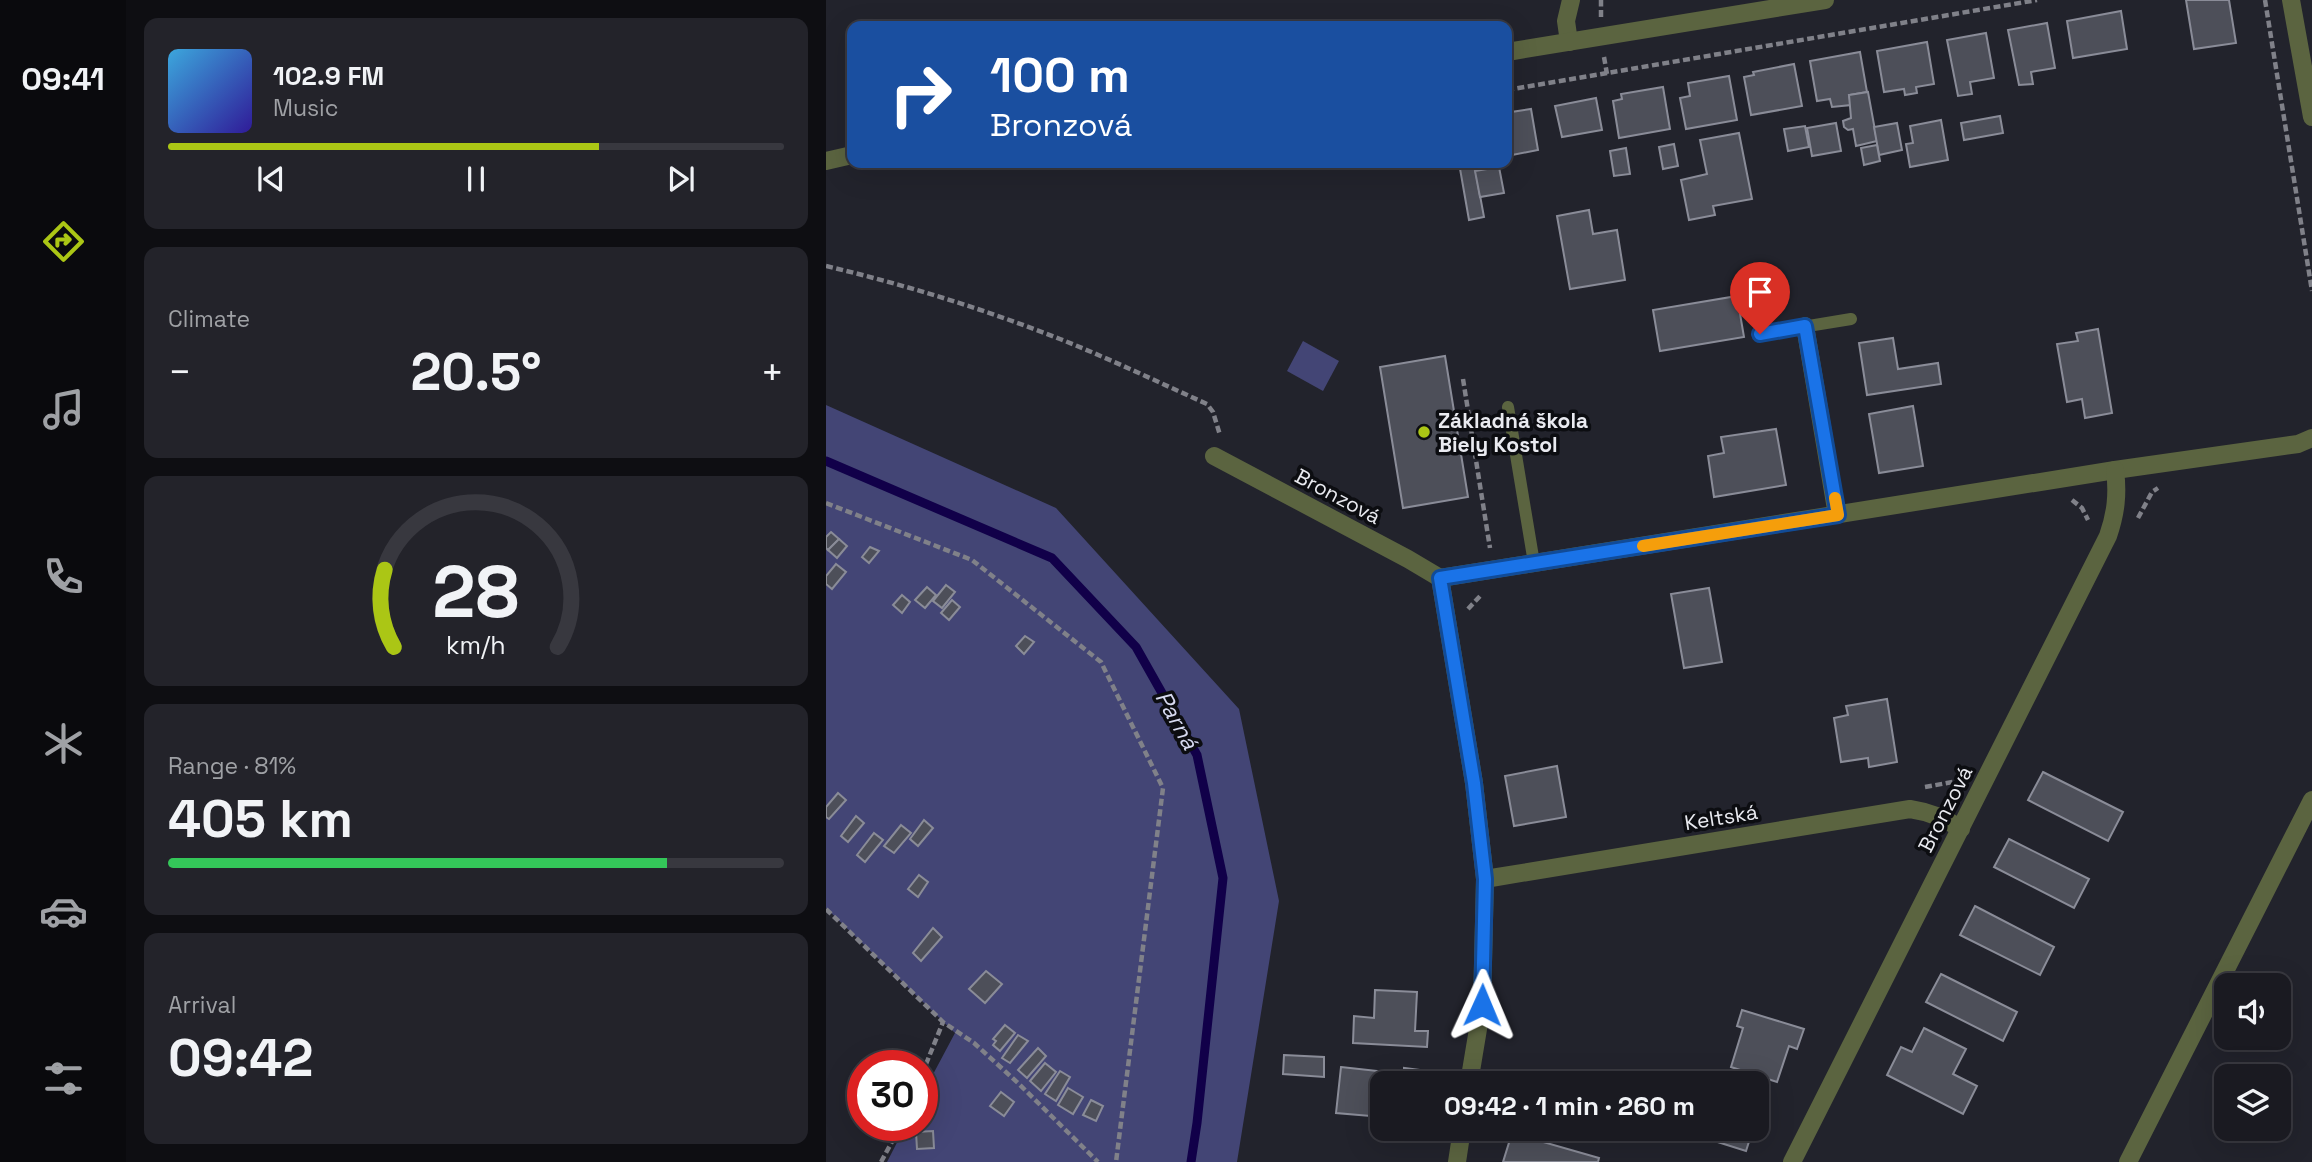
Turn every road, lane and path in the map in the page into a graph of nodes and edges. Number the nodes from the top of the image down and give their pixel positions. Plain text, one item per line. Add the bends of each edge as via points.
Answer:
1 (1571, 0) edge
2 (1825, 0) edge
3 (2036, 0) edge
4 (2265, 0) edge
5 (2291, 0) edge
6 (1569, 42) junction
7 (1512, 51) edge
8 (1512, 89) edge
9 (2312, 117) edge
10 (847, 156) edge
11 (826, 161) edge
12 (826, 266) edge
13 (2312, 291) edge
14 (1851, 319) dead end
15 (1805, 326) junction
16 (1760, 334) dead end
17 (1464, 379) dead end
18 (1508, 407) dead end
19 (2312, 438) edge
20 (1218, 449) joint
21 (2115, 470) junction
22 (2167, 482) dead end
23 (826, 503) edge
24 (1838, 515) junction
25 (2136, 522) dead end
26 (1490, 551) dead end
27 (1534, 563) junction
28 (1440, 578) junction
29 (2312, 800) edge
30 (1961, 829) junction
31 (1485, 879) junction
32 (826, 909) edge
33 (943, 1022) junction
34 (932, 1050) edge
35 (1471, 1071) edge
36 (892, 1141) edge
37 (1460, 1141) edge
38 (881, 1162) edge
39 (1098, 1162) edge
40 (1116, 1162) edge
41 (1457, 1162) edge
42 (1792, 1162) edge
43 (2128, 1162) edge

1 - 6 street via 1566,20
2 - 6 street
3 - 8 path
4 - 13 path
5 - 9 street
6 - 7 street
10 - 11 street
12 - 20 path via 984,311 1063,340 1207,404 1213,412
14 - 15 lane
15 - 16 lane
15 - 24 street
17 - 26 path
18 - 27 lane
19 - 21 street via 2298,444
20 - 28 street, Bronzová
21 - 24 street
21 - 30 street, Bronzová via 2118,491 2108,536
22 - 25 path via 2152,492
23 - 40 path via 972,561 1101,662 1163,788
24 - 27 street
27 - 28 street
28 - 31 street
29 - 43 street
30 - 31 street, Keltská via 1945,818 1910,809
30 - 42 street, Bronzová
31 - 35 street via 1482,1005
32 - 33 path
33 - 34 path
33 - 39 path via 983,1051
36 - 38 path
37 - 41 street

